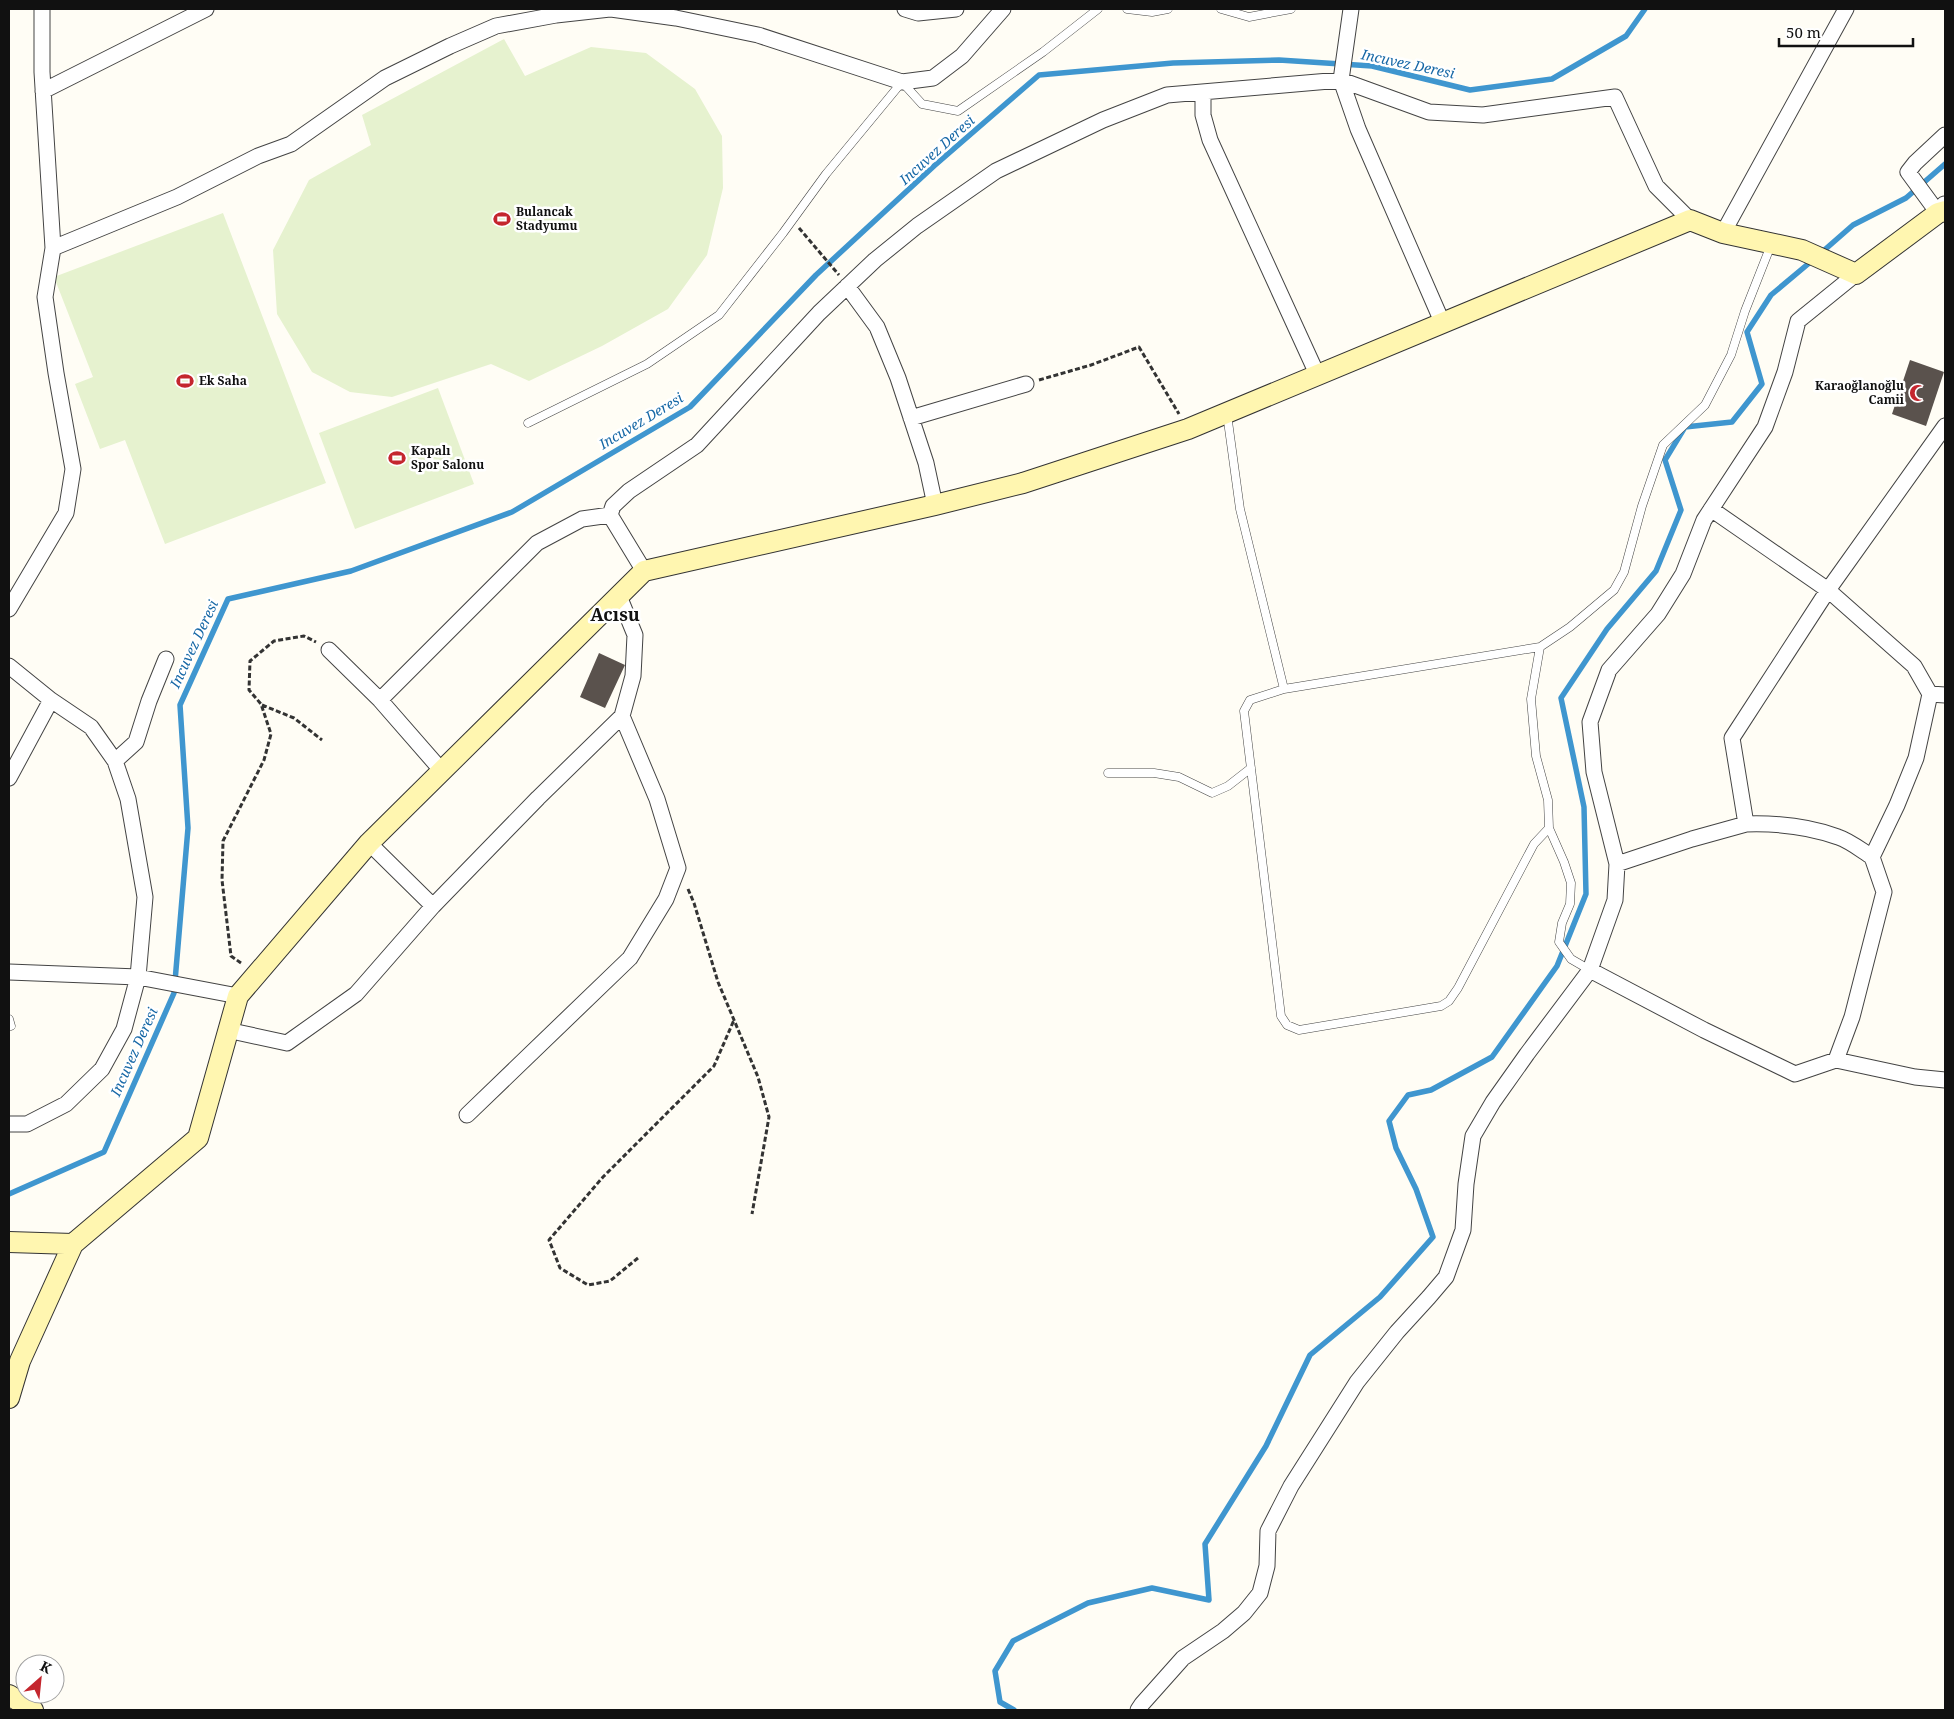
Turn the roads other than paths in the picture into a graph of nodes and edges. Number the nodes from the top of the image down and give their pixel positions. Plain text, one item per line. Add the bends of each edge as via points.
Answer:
1 (42, 9) edge
2 (206, 9) edge
3 (610, 9) edge
4 (905, 9) edge
5 (956, 9) edge
6 (1003, 9) edge
7 (1098, 9) edge
8 (1127, 9) edge
9 (1168, 9) edge
10 (1222, 9) edge
11 (1291, 9) edge
12 (1351, 9) edge
13 (1846, 9) edge
14 (1341, 80) junction
15 (902, 82) junction
16 (43, 91) junction
17 (1203, 93) junction
18 (1945, 135) edge
19 (1943, 209) edge
20 (1690, 220) junction
21 (1723, 233) junction
22 (1771, 243) junction
23 (53, 248) junction
24 (1856, 274) junction
25 (844, 281) junction
26 (1443, 324) junction
27 (1317, 374) junction
28 (1026, 384) road end
29 (1227, 412) junction
30 (911, 418) junction
31 (528, 423) dead end
32 (1945, 426) edge
33 (935, 506) junction
34 (1711, 509) junction
35 (610, 515) junction
36 (644, 571) junction
37 (1828, 590) junction
38 (619, 596) junction
39 (9, 609) edge
40 (1540, 647) junction
41 (329, 650) road end
42 (166, 659) dead end
43 (9, 666) edge
44 (1284, 689) junction
45 (1930, 694) junction
46 (1945, 695) edge
47 (51, 700) junction
48 (380, 700) junction
49 (622, 716) junction
50 (115, 761) junction
51 (1251, 768) junction
52 (442, 771) junction
53 (1108, 773) dead end
54 (9, 778) edge
55 (1746, 824) junction
56 (1549, 828) junction
57 (368, 842) junction
58 (1872, 857) junction
59 (1617, 864) junction
60 (433, 906) junction
61 (1590, 970) junction
62 (9, 972) edge
63 (138, 977) junction
64 (238, 996) junction
65 (228, 1030) junction
66 (1836, 1060) junction
67 (1945, 1080) edge
68 (467, 1115) dead end
69 (9, 1124) edge
70 (9, 1242) edge
71 (74, 1244) junction
72 (9, 1398) edge
73 (9, 1695) edge
74 (33, 1710) edge
75 (1138, 1710) edge

1 - 16 street
2 - 16 street
3 - 15 street via 676,18 758,35
3 - 23 street via 496,26 385,78 291,144 258,156 178,197
4 - 5 street via 918,13
6 - 15 street via 962,56 933,78
7 - 15 lane via 1043,52 958,110 922,104
8 - 9 lane via 1152,12
10 - 11 lane via 1249,17
12 - 14 street
13 - 21 street
14 - 17 street
14 - 20 street via 1429,112 1483,115 1615,97 1656,186
14 - 26 street via 1358,129
15 - 31 lane via 826,174 719,315 647,364
16 - 23 street
17 - 25 street via 1167,96 1103,120 996,171
17 - 27 street via 1203,115 1210,140
18 - 19 street via 1908,172
19 - 24 street
20 - 21 street
20 - 26 street
21 - 22 street
22 - 24 street via 1802,250
22 - 40 lane via 1732,355 1705,405 1663,445 1624,572 1614,590
23 - 39 street via 45,297 74,469 66,513
24 - 34 street via 1798,321 1785,372 1765,427
25 - 30 street via 877,326
25 - 35 street via 819,313 697,445 629,490 613,506
26 - 27 street
27 - 29 street
28 - 30 street
29 - 33 street via 1188,429 1023,482
29 - 44 lane via 1240,509
30 - 33 street via 926,463
32 - 37 street
33 - 36 street
34 - 37 street
34 - 59 street via 1683,574 1658,614 1609,670 1590,722 1594,772
35 - 36 street
35 - 48 street via 582,518 537,543
36 - 38 street
37 - 45 street via 1914,666
37 - 55 street via 1732,738
38 - 49 street via 635,635 633,676
38 - 52 street
40 - 44 lane
40 - 56 lane via 1532,700 1536,756 1548,800
41 - 48 street
42 - 50 street via 136,742
43 - 47 street
44 - 51 lane via 1250,700 1244,711
45 - 46 street
45 - 58 street via 1916,758
47 - 50 street via 92,727
47 - 54 street
48 - 52 street
49 - 60 street
49 - 68 street via 657,799 678,868 666,899 630,958
50 - 63 street via 128,799 145,897
51 - 53 lane via 1228,786 1212,793 1179,777 1154,773
51 - 56 lane via 1281,1016 1287,1025 1299,1030 1441,1006 1449,1001 1534,844
52 - 57 street
55 - 58 street via 1776,823 1804,827 1840,837
55 - 59 street
56 - 61 lane via 1571,883 1570,904 1559,942 1571,959
57 - 60 street
57 - 64 street
58 - 66 street via 1884,892 1852,1017
59 - 61 street via 1615,900
60 - 65 street via 356,994 287,1042
61 - 66 street via 1796,1074
61 - 75 street via 1498,1094 1473,1136 1463,1230 1446,1277 1396,1332 1357,1382 1291,1486 1268,1531 1267,1566 1260,1594 1223,1631 1183,1658
62 - 63 street
63 - 64 street
63 - 69 street via 124,1029 102,1069 66,1104 28,1124
64 - 65 street
65 - 71 street via 198,1138
66 - 67 street
70 - 71 street
71 - 72 street via 20,1361
73 - 74 street

